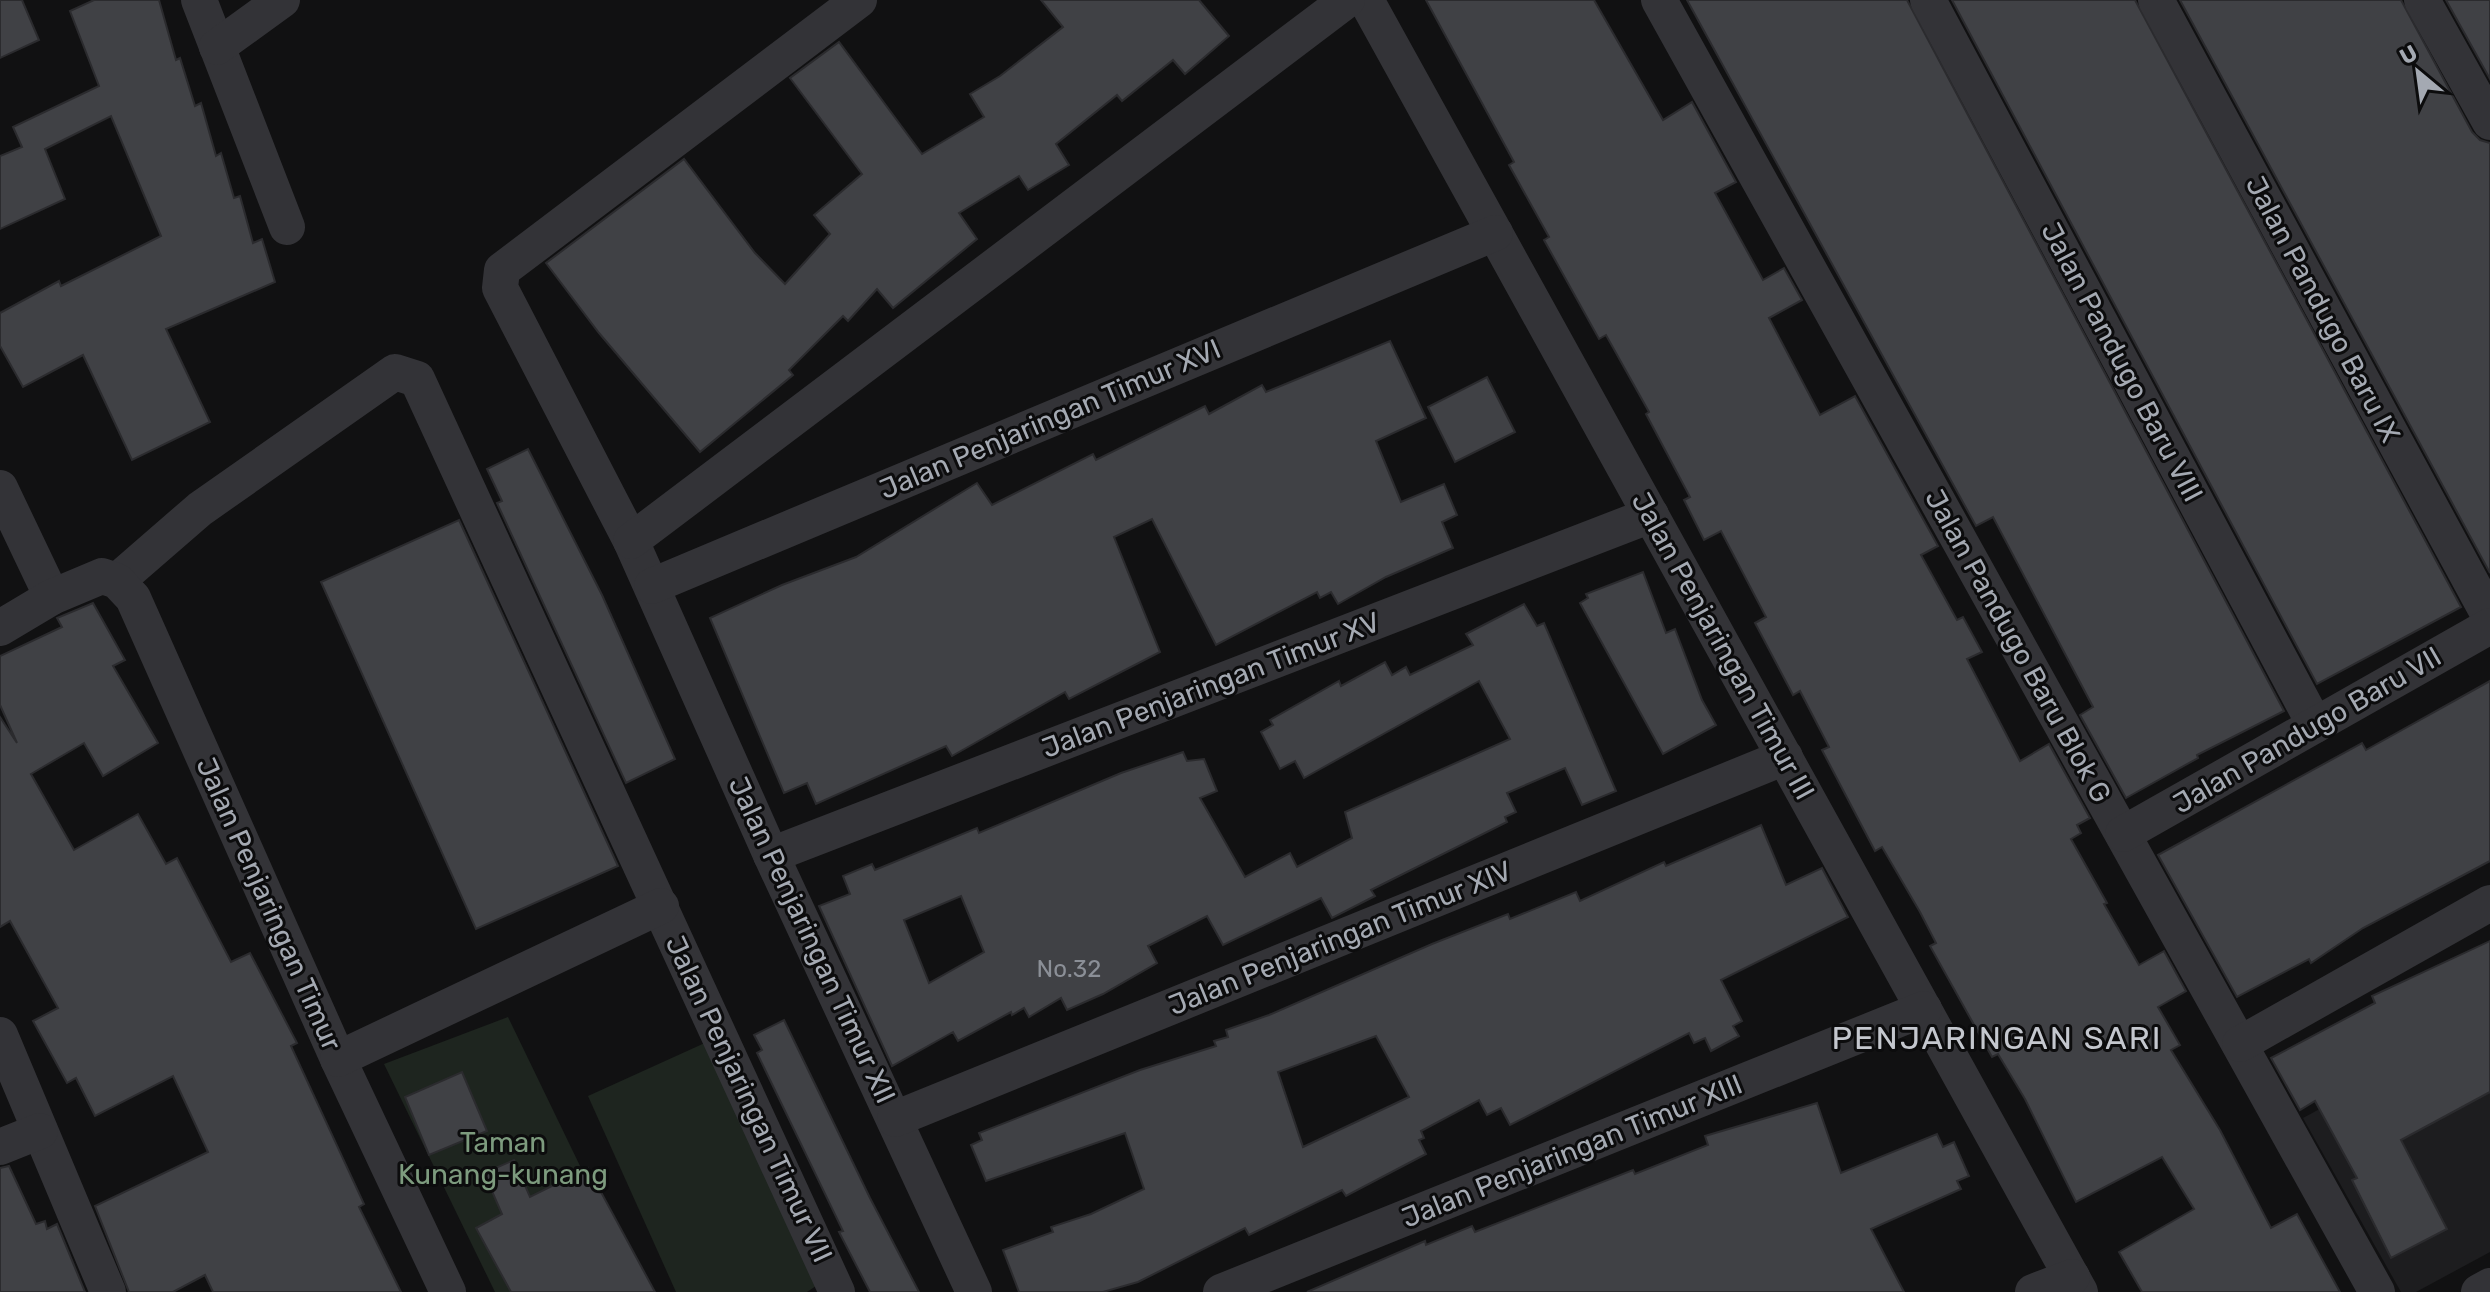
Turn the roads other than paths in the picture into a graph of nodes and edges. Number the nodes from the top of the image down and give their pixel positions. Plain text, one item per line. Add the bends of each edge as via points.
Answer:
1 (199, 0) edge
2 (282, 0) edge
3 (859, 0) edge
4 (1347, 0) edge
5 (1366, 0) edge
6 (1659, 0) edge
7 (1928, 0) edge
8 (2156, 0) edge
9 (2422, 0) edge
10 (217, 47) junction
11 (2490, 122) edge
12 (287, 227) dead end
13 (1495, 233) junction
14 (0, 488) edge
15 (1651, 515) junction
16 (631, 541) junction
17 (117, 581) junction
18 (652, 586) junction
19 (52, 597) junction
20 (2490, 617) edge
21 (2490, 626) edge
22 (0, 628) edge
23 (2315, 725) junction
24 (1785, 757) junction
25 (2123, 834) junction
26 (771, 855) junction
27 (2490, 903) edge
28 (661, 906) junction
29 (1924, 1009) junction
30 (0, 1035) edge
31 (2240, 1044) junction
32 (338, 1059) junction
33 (895, 1119) junction
34 (40, 1131) junction
35 (0, 1147) edge
36 (2076, 1284) edge
37 (2490, 1286) edge
38 (108, 1292) edge
39 (448, 1292) edge
40 (837, 1292) edge
41 (974, 1292) edge
42 (1221, 1292) edge
43 (2033, 1292) edge
44 (2377, 1292) edge
45 (2479, 1292) edge

1 - 10 street
2 - 10 street
3 - 16 street via 502,270 500,288 506,304
4 - 16 street
5 - 13 street, Jalan Penjaringan Timur III
6 - 25 street, Jalan Pandugo Baru Blok G
7 - 23 street, Jalan Pandugo Baru VIII
8 - 20 street, Jalan Pandugo Baru IX
9 - 11 street
10 - 12 street
13 - 15 street, Jalan Penjaringan Timur III
13 - 18 street, Jalan Penjaringan Timur XVI
14 - 19 street
15 - 24 street, Jalan Penjaringan Timur III
15 - 26 street, Jalan Penjaringan Timur XV
16 - 18 street
17 - 19 street via 102,576
17 - 28 street, Jalan Penjaringan Timur VII via 200,509 395,372 417,379
17 - 32 street, Jalan Penjaringan Timur via 133,598
18 - 26 street, Jalan Penjaringan Timur XII
19 - 22 street
21 - 23 street, Jalan Pandugo Baru VII
23 - 25 street, Jalan Pandugo Baru VII
24 - 29 street, Jalan Penjaringan Timur III
24 - 33 street, Jalan Penjaringan Timur XIV
25 - 31 street, Jalan Pandugo Baru Blok G
26 - 33 street, Jalan Penjaringan Timur XII
27 - 31 street
28 - 32 street
28 - 40 street, Jalan Penjaringan Timur VII
29 - 36 street, Jalan Penjaringan Timur III
29 - 42 street, Jalan Penjaringan Timur XIII
30 - 34 street
31 - 44 street, Jalan Pandugo Baru Blok G
32 - 39 street, Jalan Penjaringan Timur
33 - 41 street, Jalan Penjaringan Timur XII
34 - 35 street
34 - 38 street
36 - 43 street
37 - 45 street

